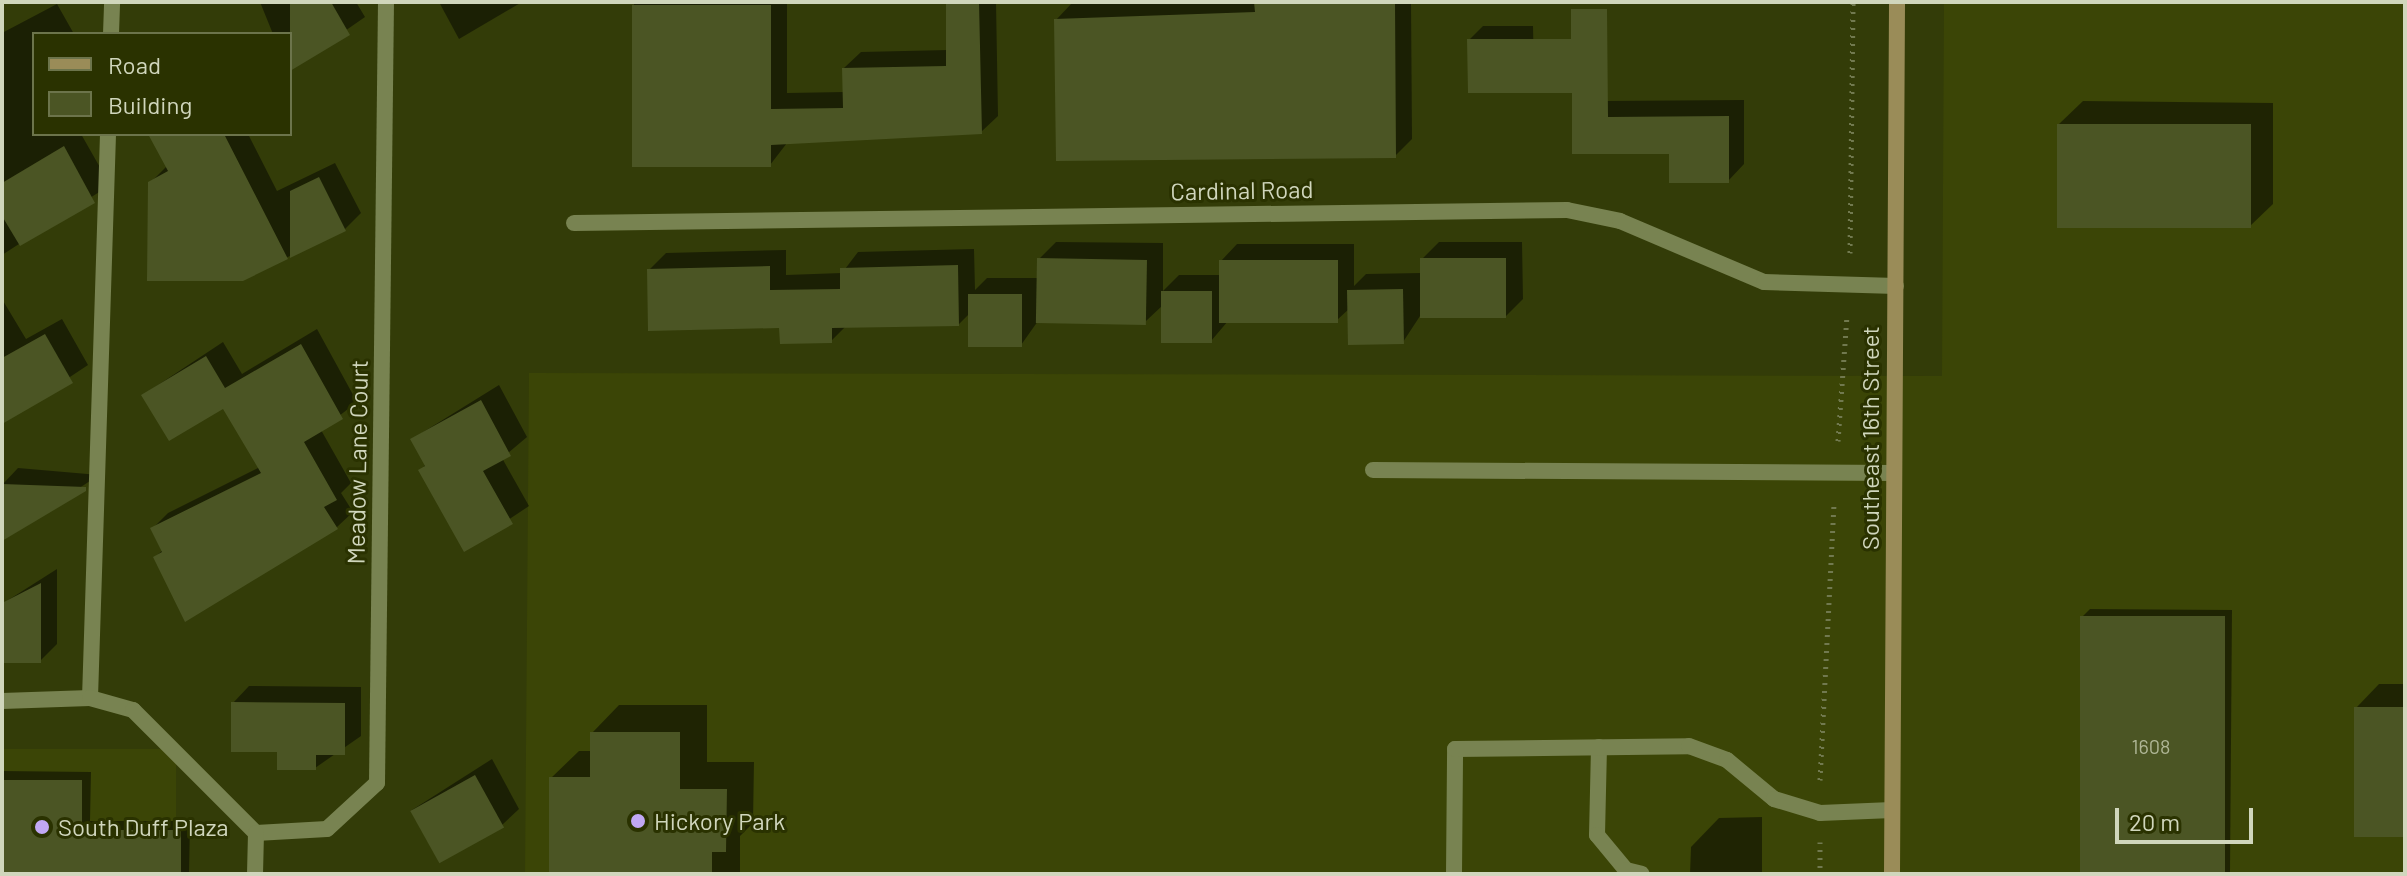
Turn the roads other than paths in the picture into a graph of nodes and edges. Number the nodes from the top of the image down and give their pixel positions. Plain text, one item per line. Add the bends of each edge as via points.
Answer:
1 (112, 2) edge
2 (386, 2) edge
3 (1897, 2) edge
4 (111, 32) edge
5 (108, 136) edge
6 (574, 223) dead end
7 (1896, 286) junction
8 (1373, 470) dead end
9 (1894, 473) junction
10 (90, 698) junction
11 (2, 701) edge
12 (1599, 747) junction
13 (1892, 810) junction
14 (256, 833) junction
15 (255, 874) edge
16 (1454, 874) edge
17 (1642, 874) edge
18 (1892, 874) edge

1 - 4 street
2 - 14 street, Meadow Lane Court via 377,783 327,829
3 - 7 main road, Southeast 16th Street
5 - 10 street
6 - 7 street, Cardinal Road via 1567,210 1620,221 1764,282
7 - 9 main road, Southeast 16th Street
8 - 9 street
9 - 13 main road, Southeast 16th Street
10 - 11 street
10 - 14 street via 133,710
12 - 13 street via 1689,746 1727,760 1774,799 1820,813
12 - 16 street via 1455,749
12 - 17 street via 1597,835 1626,870
13 - 18 main road, Southeast 16th Street
14 - 15 street

